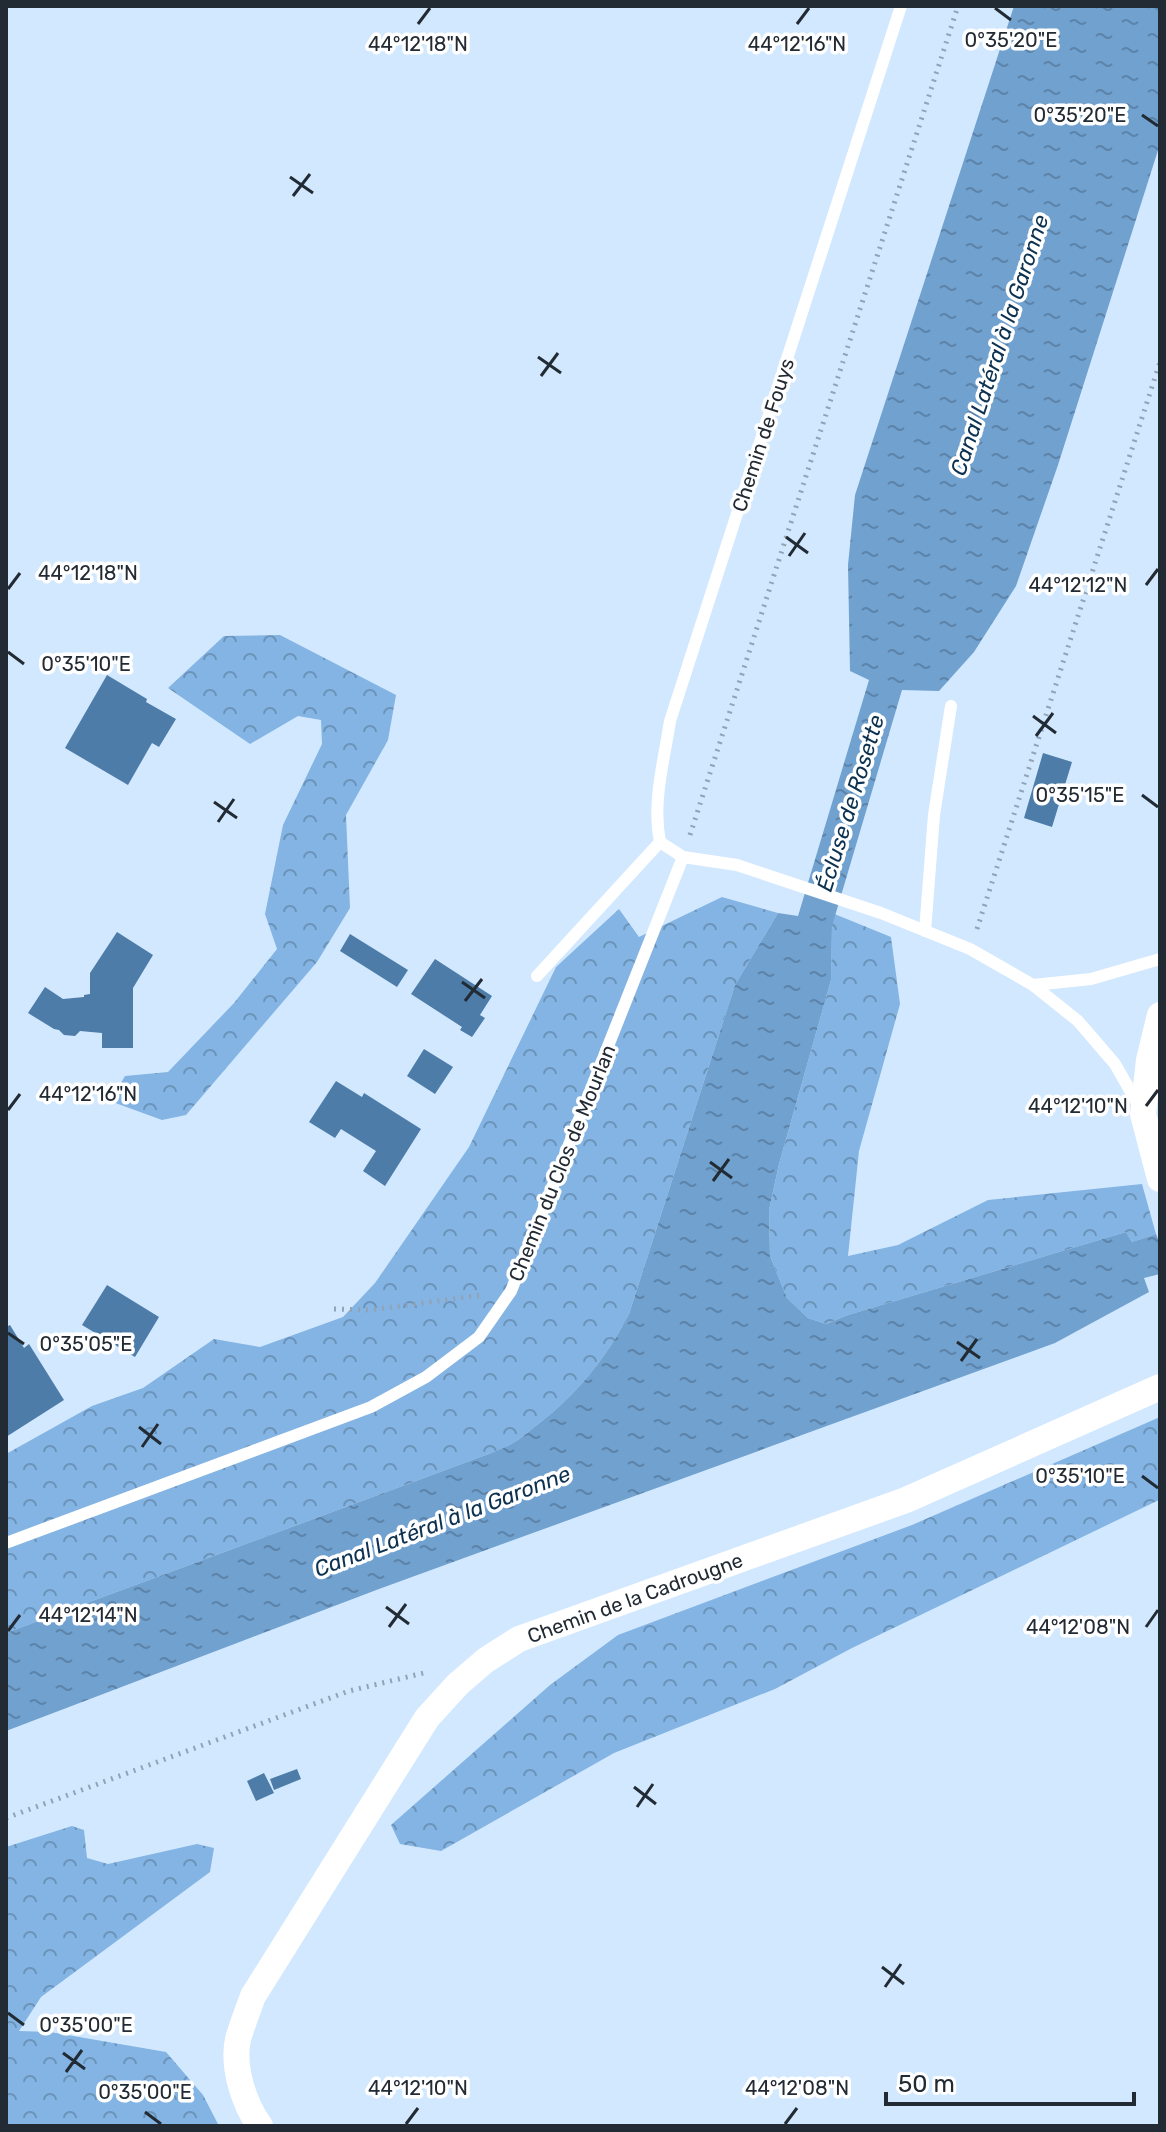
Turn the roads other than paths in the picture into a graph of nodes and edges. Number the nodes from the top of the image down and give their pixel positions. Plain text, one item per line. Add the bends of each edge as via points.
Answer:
1 (901, 6) edge
2 (951, 706) dead end
3 (660, 842) junction
4 (683, 857) junction
5 (925, 931) junction
6 (1160, 959) edge
7 (537, 976) dead end
8 (1033, 985) junction
9 (1160, 1015) edge
10 (1143, 1114) junction
11 (1160, 1179) edge
12 (1160, 1387) edge
13 (6, 1543) edge
14 (260, 2126) edge

1 - 3 lane, Chemin de Fouys via 670,721 659,786
2 - 5 lane via 934,815
3 - 4 lane
3 - 7 lane
4 - 5 lane via 737,865
4 - 13 lane, Chemin du Clos de Mourlan via 511,1291 479,1337 426,1377 371,1407
5 - 8 lane via 970,949
6 - 8 lane via 1091,979
8 - 10 lane via 1078,1021 1115,1064
9 - 10 street
10 - 11 street
12 - 14 street, Chemin de la Cadrougne via 906,1500 519,1639 486,1660 427,1718 253,1996 237,2043 239,2081

